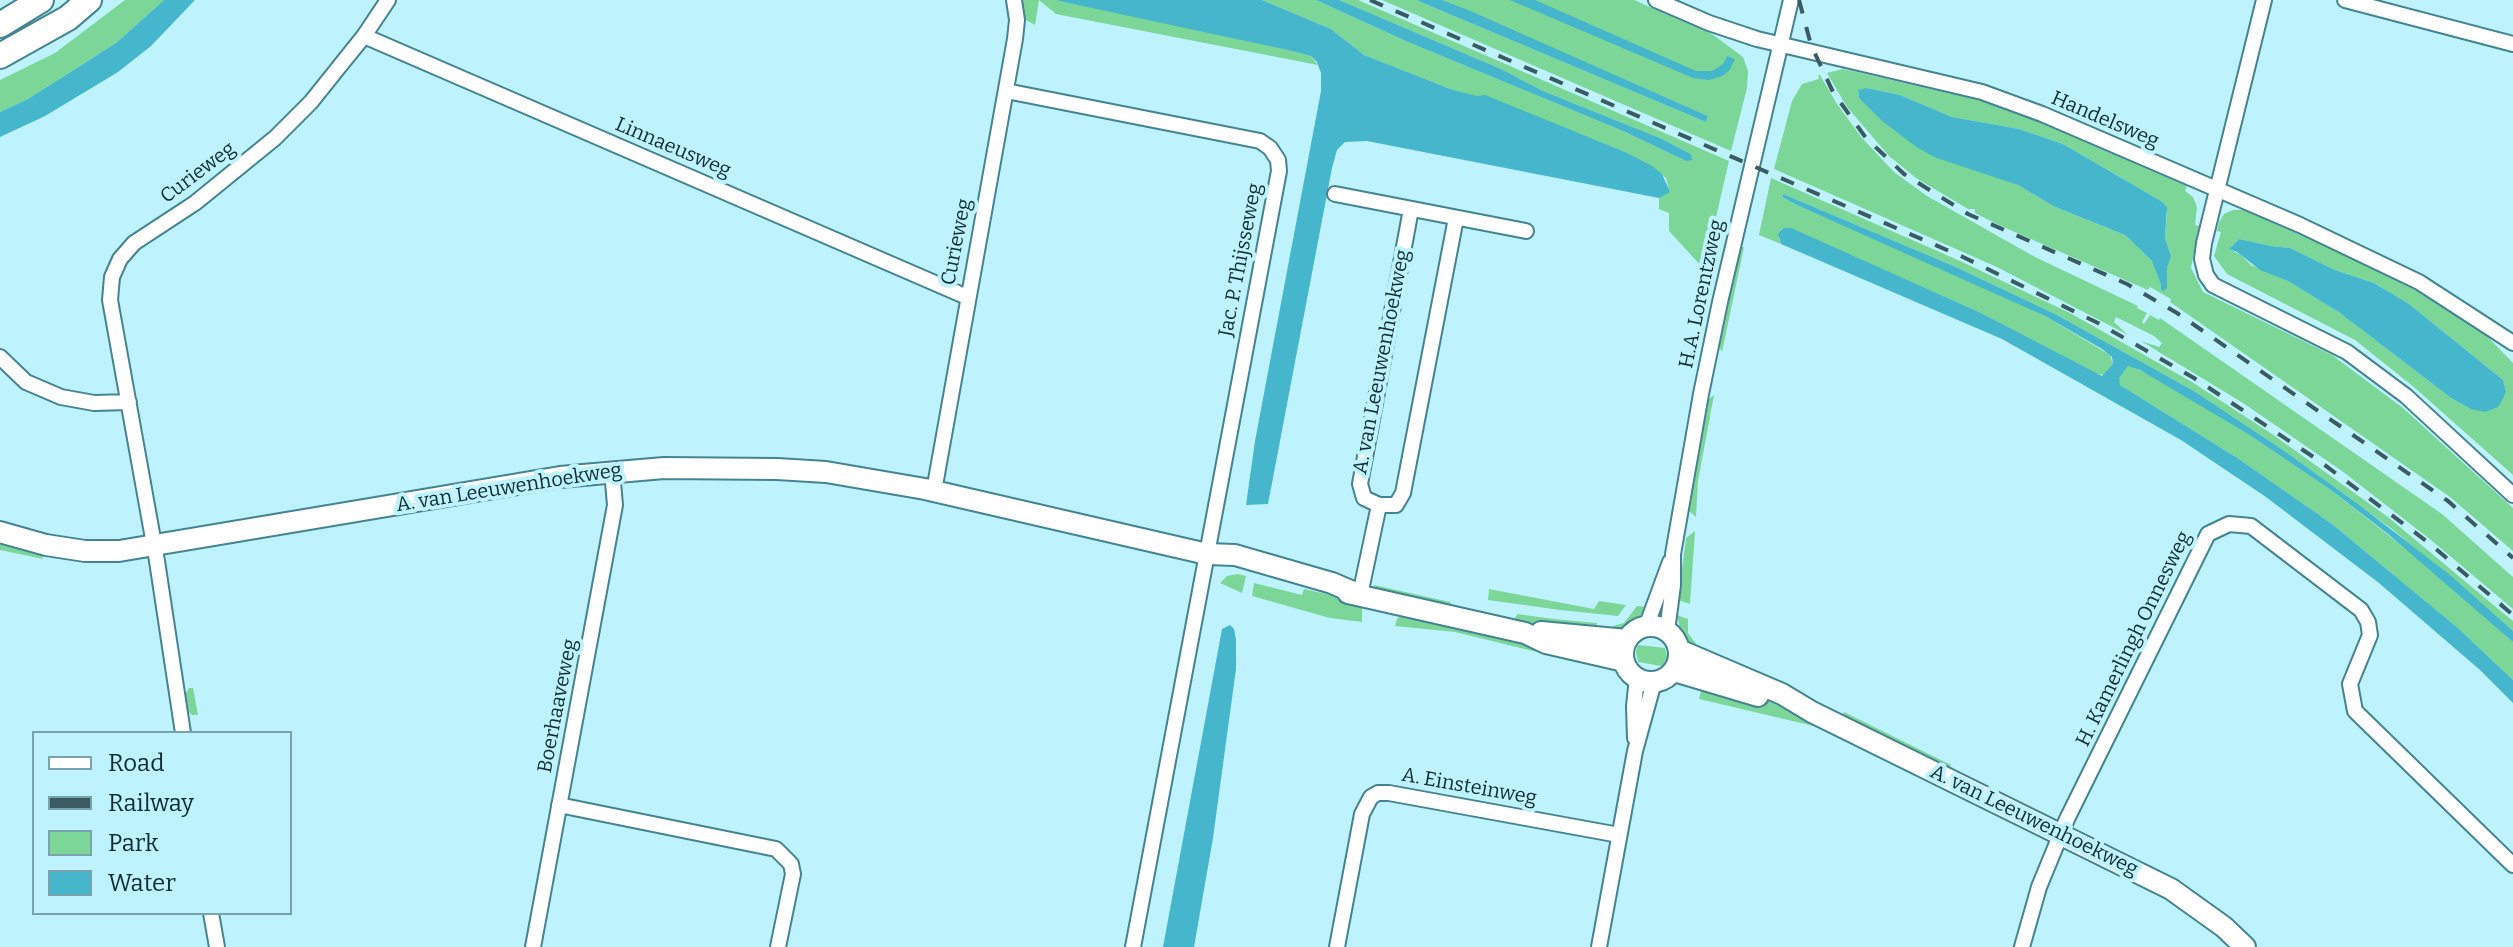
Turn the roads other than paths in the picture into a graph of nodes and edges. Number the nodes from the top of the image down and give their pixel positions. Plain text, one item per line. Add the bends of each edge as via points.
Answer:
1 (41, 0) edge
2 (89, 0) edge
3 (388, 0) edge
4 (1014, 0) edge
5 (1656, 0) edge
6 (1791, 0) edge
7 (2264, 0) edge
8 (2345, 0) edge
9 (0, 25) edge
10 (364, 36) junction
11 (2513, 44) edge
12 (1780, 45) junction
13 (0, 56) edge
14 (1006, 91) junction
15 (2217, 190) junction
16 (1335, 194) dead end
17 (1411, 209) junction
18 (1456, 218) junction
19 (1526, 231) dead end
20 (967, 297) junction
21 (2513, 343) edge
22 (0, 357) edge
23 (129, 402) junction
24 (612, 471) junction
25 (934, 491) junction
26 (2513, 495) edge
27 (1379, 505) junction
28 (0, 532) edge
29 (154, 547) junction
30 (1207, 554) junction
31 (1673, 554) junction
32 (1360, 595) junction
33 (1646, 627) junction
34 (1667, 631) junction
35 (1525, 633) junction
36 (1627, 640) junction
37 (1679, 650) junction
38 (1624, 661) junction
39 (1674, 671) junction
40 (1646, 680) junction
41 (1812, 712) junction
42 (183, 731) edge
43 (559, 805) junction
44 (2060, 834) junction
45 (1619, 835) junction
46 (2513, 865) edge
47 (211, 915) edge
48 (217, 947) edge
49 (533, 947) edge
50 (778, 947) edge
51 (1133, 947) edge
52 (1337, 947) edge
53 (1599, 947) edge
54 (2022, 947) edge
55 (2245, 947) edge

1 - 9 main road
2 - 13 main road via 68,18
3 - 10 street, Curieweg
4 - 14 street, Curieweg via 1017,20
5 - 12 street, Handelsweg
6 - 12 street, H.A. Lorentzweg
7 - 15 street
8 - 11 street
10 - 20 street, Linnaeusweg
10 - 23 street, Curieweg via 275,138 120,259 110,300
12 - 15 street, Handelsweg via 2001,98
12 - 31 street, H.A. Lorentzweg via 1720,302
14 - 20 street, Curieweg
14 - 30 street, Jac. P. Thijsseweg via 1260,141 1278,160
15 - 21 street, Handelsweg via 2419,282
15 - 26 street via 2202,259 2213,285 2347,352 2406,396
16 - 17 street
17 - 18 street
17 - 27 street, A. van Leeuwenhoekweg via 1360,484 1364,498
18 - 19 street
18 - 27 street via 1403,493 1396,505
20 - 25 street, Curieweg
22 - 23 street via 26,382 61,397
23 - 29 street, Curieweg
24 - 25 street, A. van Leeuwenhoekweg via 715,467 826,472
24 - 29 street, A. van Leeuwenhoekweg
24 - 43 street, Boerhaaveweg via 615,505
25 - 30 street, A. van Leeuwenhoekweg
27 - 32 street
28 - 29 street, A. van Leeuwenhoekweg via 85,551
29 - 42 street, Curieweg
30 - 32 street, A. van Leeuwenhoekweg via 1255,559
30 - 51 street
31 - 33 street, H.A. Lorentzweg
31 - 34 street, H.A. Lorentzweg
32 - 35 street, A. van Leeuwenhoekweg
33 - 34 street
33 - 36 street
34 - 37 street
35 - 36 street, A. van Leeuwenhoekweg
35 - 38 street, A. van Leeuwenhoekweg
36 - 38 street
37 - 39 street
37 - 41 street, A. van Leeuwenhoekweg
38 - 40 street via 1628,671
39 - 40 street via 1665,679
39 - 41 street, A. van Leeuwenhoekweg
40 - 45 street via 1634,706 1635,751
41 - 44 street, A. van Leeuwenhoekweg
43 - 49 street, Boerhaaveweg
43 - 50 street via 776,849 793,874
44 - 46 street, H. Kamerlingh Onnesweg via 2208,534 2229,524 2251,526 2361,610 2370,635 2350,684 2355,711
44 - 54 street, H. Kamerlingh Onnesweg
44 - 55 street, A. van Leeuwenhoekweg via 2171,889
45 - 52 street, A. Einsteinweg via 1378,793 1362,814
45 - 53 street
47 - 48 street

